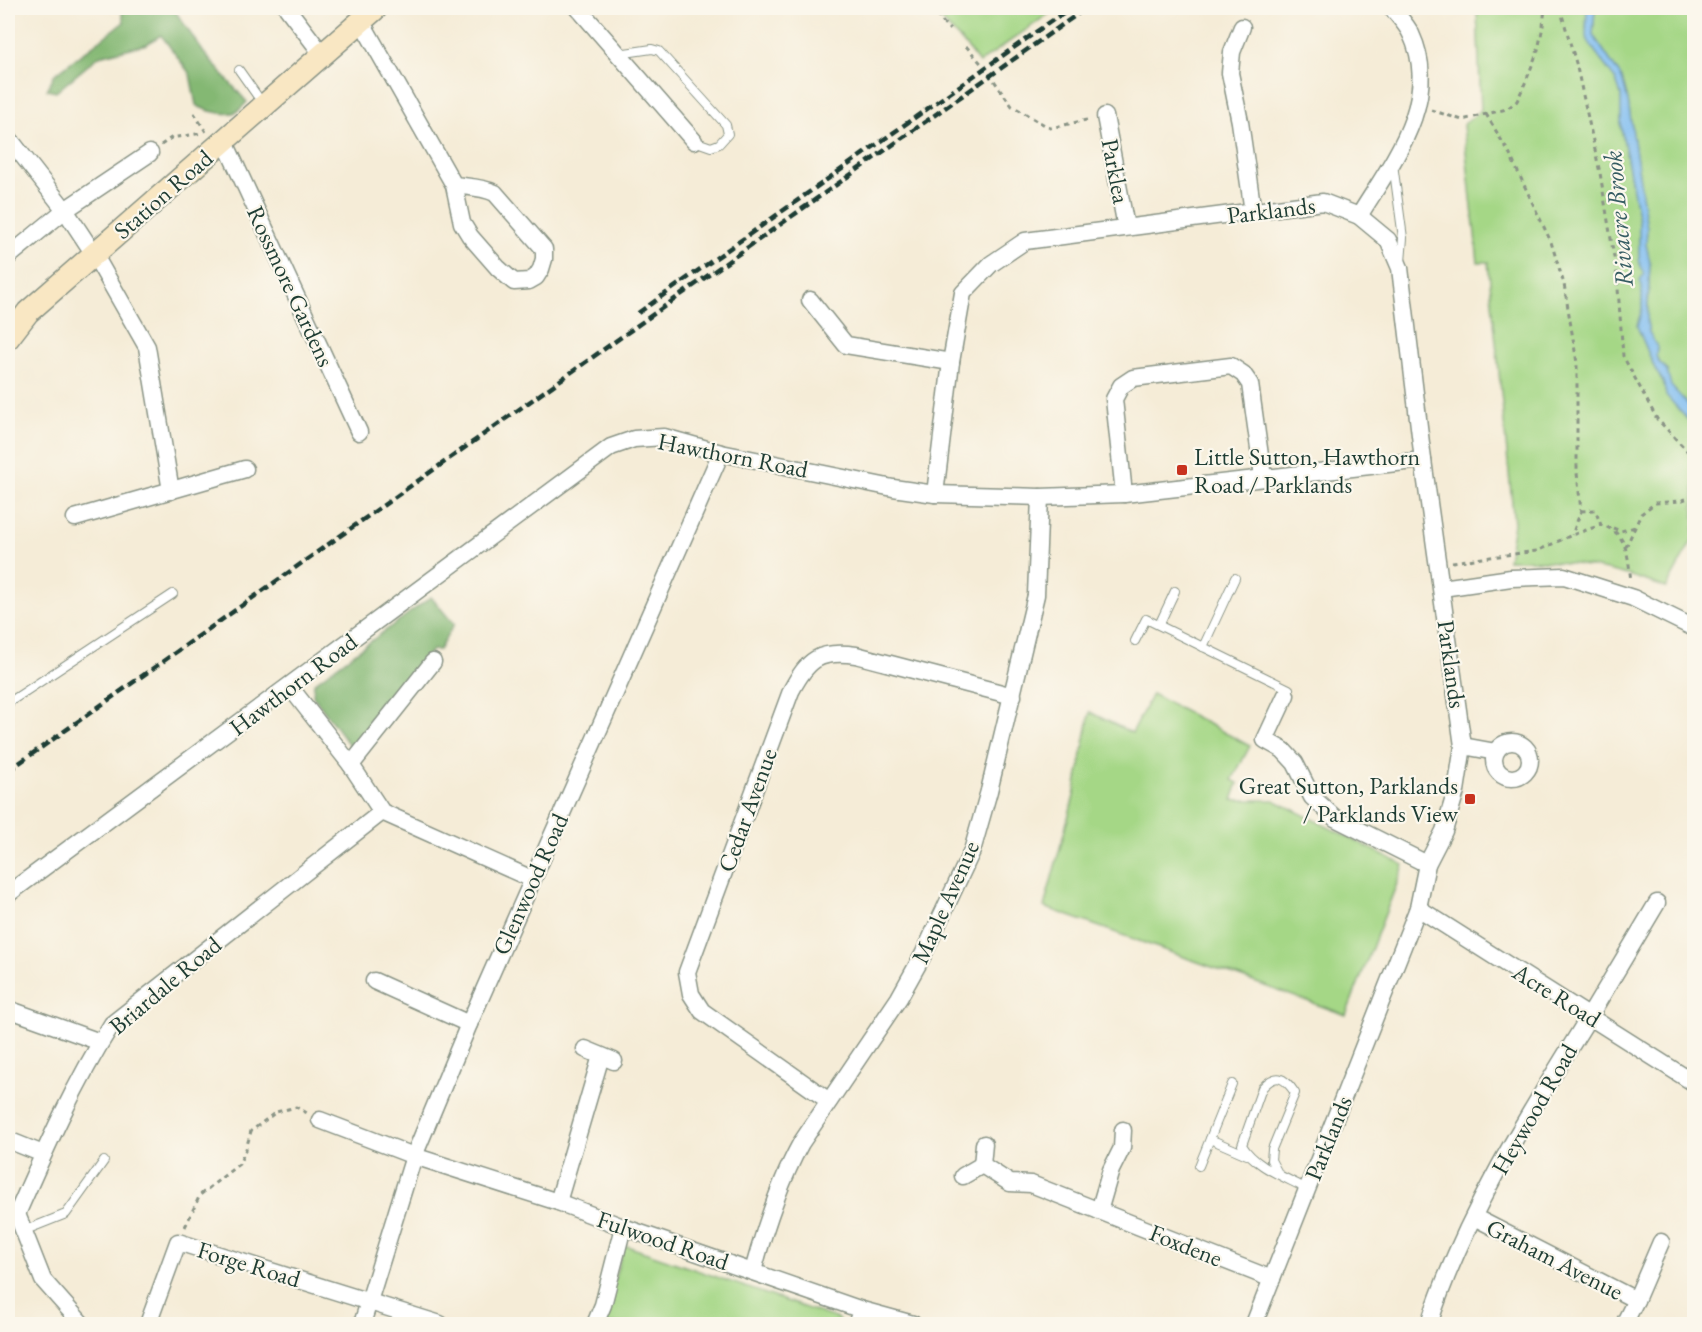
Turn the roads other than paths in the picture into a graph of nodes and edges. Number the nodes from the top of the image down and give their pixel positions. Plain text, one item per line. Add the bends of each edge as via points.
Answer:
1 (287, 8) edge
2 (578, 8) edge
3 (1392, 8) edge
4 (368, 14) edge
5 (1242, 27) dead end
6 (322, 54) junction
7 (618, 54) junction
8 (239, 70) dead end
9 (264, 105) junction
10 (1105, 116) road end
11 (215, 136) junction
12 (8, 137) edge
13 (694, 141) joint
14 (150, 153) road end
15 (1393, 160) junction
16 (454, 185) junction
17 (65, 210) junction
18 (1252, 212) junction
19 (1359, 216) junction
20 (1126, 227) junction
21 (9, 252) edge
22 (94, 254) junction
23 (1400, 268) junction
24 (810, 300) dead end
25 (8, 338) edge
26 (951, 362) junction
27 (358, 432) dead end
28 (721, 453) junction
29 (1423, 460) junction
30 (245, 469) dead end
31 (1263, 477) junction
32 (171, 491) junction
33 (935, 494) junction
34 (1124, 494) junction
35 (1040, 497) junction
36 (75, 518) dead end
37 (1235, 578) dead end
38 (1442, 588) junction
39 (1175, 591) dead end
40 (173, 594) dead end
41 (1159, 625) junction
42 (1695, 628) edge
43 (1134, 641) dead end
44 (1203, 647) junction
45 (432, 662) dead end
46 (290, 687) junction
47 (1286, 695) joint
48 (1013, 696) junction
49 (8, 703) edge
50 (1463, 746) junction
51 (1496, 752) dead end
52 (351, 765) junction
53 (382, 812) junction
54 (1427, 864) junction
55 (532, 879) junction
56 (8, 894) edge
57 (1657, 903) dead end
58 (1418, 908) junction
59 (374, 981) dead end
60 (8, 1009) edge
61 (1590, 1016) junction
62 (469, 1024) junction
63 (100, 1042) junction
64 (600, 1055) dead end
65 (1695, 1083) edge
66 (1232, 1084) dead end
67 (829, 1101) junction
68 (320, 1120) road end
69 (1123, 1130) dead end
70 (1210, 1139) junction
71 (8, 1140) edge
72 (984, 1144) dead end
73 (43, 1154) junction
74 (1248, 1155) junction
75 (414, 1156) junction
76 (104, 1161) dead end
77 (982, 1165) junction
78 (1199, 1166) dead end
79 (1278, 1173) junction
80 (963, 1176) dead end
81 (1307, 1189) junction
82 (558, 1202) junction
83 (1099, 1211) junction
84 (12, 1213) edge
85 (1474, 1217) junction
86 (623, 1227) junction
87 (23, 1231) junction
88 (1661, 1242) dead end
89 (753, 1271) junction
90 (1272, 1279) junction
91 (1636, 1300) junction
92 (369, 1301) junction
93 (859, 1317) edge
94 (82, 1324) edge
95 (148, 1324) edge
96 (362, 1324) edge
97 (441, 1324) edge
98 (595, 1324) edge
99 (913, 1324) edge
100 (1254, 1324) edge
101 (1429, 1324) edge
102 (1624, 1324) edge

1 - 6 street
2 - 7 street
3 - 15 street via 1411,34 1422,70 1418,106
4 - 6 main road, Station Road
4 - 16 street
5 - 18 street via 1232,52 1230,73
6 - 9 main road, Station Road
7 - 13 street
7 - 13 lane via 658,51 726,125 728,134 718,144 711,147
8 - 9 lane
9 - 11 main road, Station Road
10 - 20 street, Parklea
11 - 22 main road, Station Road
11 - 27 street, Rossmore Gardens
12 - 17 street
14 - 17 street
15 - 19 street
15 - 23 lane via 1403,238
16 - 16 street via 462,224 498,268 514,282 536,276 542,269 544,249 495,193
17 - 21 street
17 - 22 street
18 - 19 street, Parklands via 1323,202
18 - 20 street, Parklands
19 - 23 street, Parklands via 1388,240
20 - 26 street, Parklands via 1025,241 991,264 963,293
22 - 25 main road, Station Road via 28,312
22 - 32 street via 147,347
23 - 29 street, Parklands
24 - 26 street via 846,345
26 - 33 street, Parklands
28 - 33 street, Hawthorn Road
28 - 46 street, Hawthorn Road via 664,437 634,439 611,447
28 - 55 street, Glenwood Road
29 - 31 street, Hawthorn Road
29 - 38 street, Parklands
30 - 32 street
31 - 34 street, Hawthorn Road
31 - 34 street via 1250,384 1243,374 1231,366 1154,375 1132,378 1121,386 1114,399
32 - 36 street
33 - 35 street, Hawthorn Road
34 - 35 street, Hawthorn Road
35 - 48 street, Maple Avenue via 1036,595
37 - 44 lane
38 - 42 street via 1511,578 1564,576 1633,598
38 - 50 street, Parklands
39 - 41 lane
40 - 49 lane
41 - 43 lane via 1146,619
41 - 44 lane
44 - 47 lane via 1289,689
45 - 52 street
46 - 52 street
46 - 56 street, Hawthorn Road
47 - 54 street via 1265,740 1283,750 1295,763 1312,797 1335,818
48 - 67 street, Maple Avenue via 972,850 957,885 899,998
48 - 67 street, Cedar Avenue via 834,652 815,659 801,672 791,691 687,972 691,994 702,1011
50 - 51 street
50 - 54 street, Parklands via 1444,831
52 - 53 street
53 - 55 street
53 - 63 street, Briardale Road via 112,1024
54 - 58 street, Parklands
55 - 62 street, Glenwood Road
57 - 61 street, Heywood Road
58 - 61 street, Acre Road
58 - 81 street, Parklands
59 - 62 street
60 - 63 street
61 - 65 street, Acre Road
61 - 85 street, Heywood Road via 1531,1109
62 - 75 street, Glenwood Road
63 - 73 street, Briardale Road
64 - 82 street
66 - 70 lane
67 - 89 street, Maple Avenue via 792,1159 764,1230
68 - 75 street, Fulwood Road
69 - 83 street via 1122,1148
70 - 74 lane
70 - 78 lane
71 - 73 street
72 - 77 street
73 - 84 street, Briardale Road
74 - 79 lane
74 - 79 lane via 1242,1145 1262,1088 1275,1077 1284,1079 1295,1092 1272,1149 1271,1160
75 - 82 street, Fulwood Road
75 - 92 street, Glenwood Road
76 - 87 lane via 66,1214
77 - 80 street
77 - 83 street, Foxdene via 1010,1183 1031,1184
79 - 81 lane
81 - 90 street, Parklands
82 - 86 street, Fulwood Road
83 - 90 street, Foxdene
84 - 87 street
85 - 91 street, Graham Avenue
85 - 101 street, Heywood Road
86 - 89 street, Fulwood Road
86 - 98 street
87 - 94 street via 43,1280
88 - 91 street, Graham Avenue
89 - 93 street, Fulwood Road
90 - 100 street, Parklands
91 - 102 street, Graham Avenue
92 - 95 street, Forge Road via 178,1242
92 - 96 street, Glenwood Road
92 - 97 street, Forge Road
93 - 99 street, Fulwood Road

